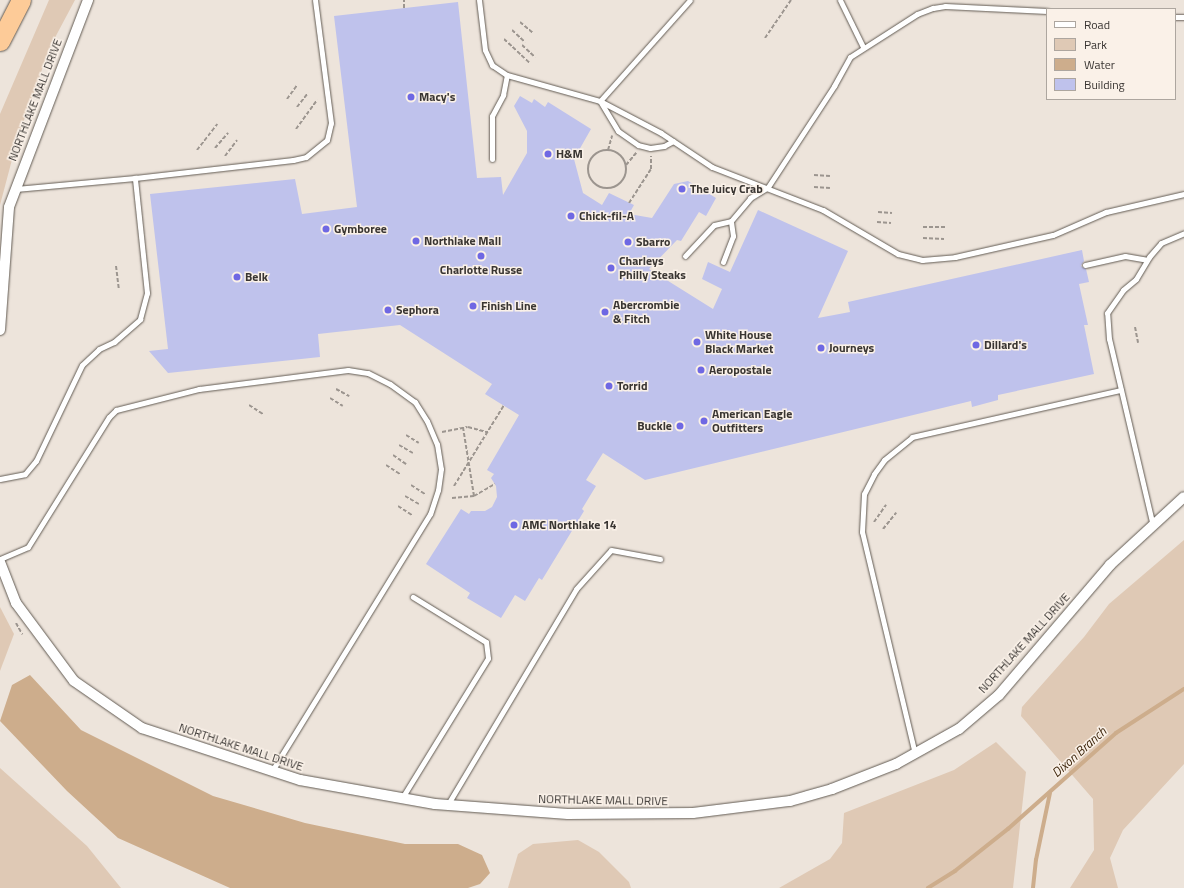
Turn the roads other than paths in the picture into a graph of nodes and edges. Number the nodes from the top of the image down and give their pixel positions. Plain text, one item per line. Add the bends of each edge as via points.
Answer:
1 (21, 0) edge
2 (88, 0) edge
3 (315, 0) edge
4 (479, 0) edge
5 (690, 0) edge
6 (840, 0) edge
7 (1046, 11) edge
8 (0, 41) edge
9 (863, 47) junction
10 (507, 75) junction
11 (600, 101) junction
12 (673, 141) junction
13 (492, 159) dead end
14 (135, 178) junction
15 (768, 187) junction
16 (16, 189) junction
17 (1184, 194) edge
18 (731, 221) junction
19 (1184, 233) edge
20 (685, 256) dead end
21 (1147, 260) junction
22 (723, 262) dead end
23 (1085, 265) dead end
24 (0, 330) edge
25 (1121, 390) junction
26 (0, 479) edge
27 (1184, 497) edge
28 (1153, 526) junction
29 (0, 558) edge
30 (660, 558) dead end
31 (0, 562) edge
32 (413, 597) dead end
33 (915, 754) junction
34 (271, 772) junction
35 (402, 798) junction
36 (447, 805) junction

1 - 8 highway
2 - 16 street, NORTHLAKE MALL DRIVE
3 - 14 lane via 331,123 327,140 306,158
4 - 10 lane via 485,50 492,65
5 - 11 lane
6 - 9 lane
7 - 9 lane via 945,6 933,8 916,14
9 - 15 lane via 850,57
10 - 11 lane
10 - 13 lane via 503,95 492,116
11 - 12 lane
11 - 12 lane via 618,131 638,145 650,148 664,146
12 - 15 lane via 712,167
14 - 16 lane
14 - 26 lane via 147,293 140,319 82,365 36,461 25,474
15 - 17 lane via 823,210 898,254 922,260 954,257 1053,235 1106,212
15 - 18 lane via 750,198
16 - 24 street, NORTHLAKE MALL DRIVE via 9,206
18 - 20 lane via 714,225
18 - 22 lane via 733,236
19 - 21 lane via 1161,243
21 - 23 lane via 1125,256
21 - 25 lane via 1136,279 1123,290 1107,313 1106,325
25 - 28 lane
25 - 33 lane via 912,437 884,460 874,474 864,494 862,532
27 - 28 street, NORTHLAKE MALL DRIVE
28 - 33 street, NORTHLAKE MALL DRIVE via 1110,565 999,695 959,730
29 - 34 lane via 28,547 109,417 116,410 199,389 348,370 368,373 390,384 414,402 427,421 437,444 441,469 438,490 430,514
30 - 36 lane via 611,550 576,589
31 - 34 street, NORTHLAKE MALL DRIVE via 16,603 74,681 142,728
32 - 35 lane via 486,642 488,658
33 - 36 street, NORTHLAKE MALL DRIVE via 832,789 790,801 742,808 639,815 568,814
34 - 35 street, NORTHLAKE MALL DRIVE via 300,780
35 - 36 street, NORTHLAKE MALL DRIVE

